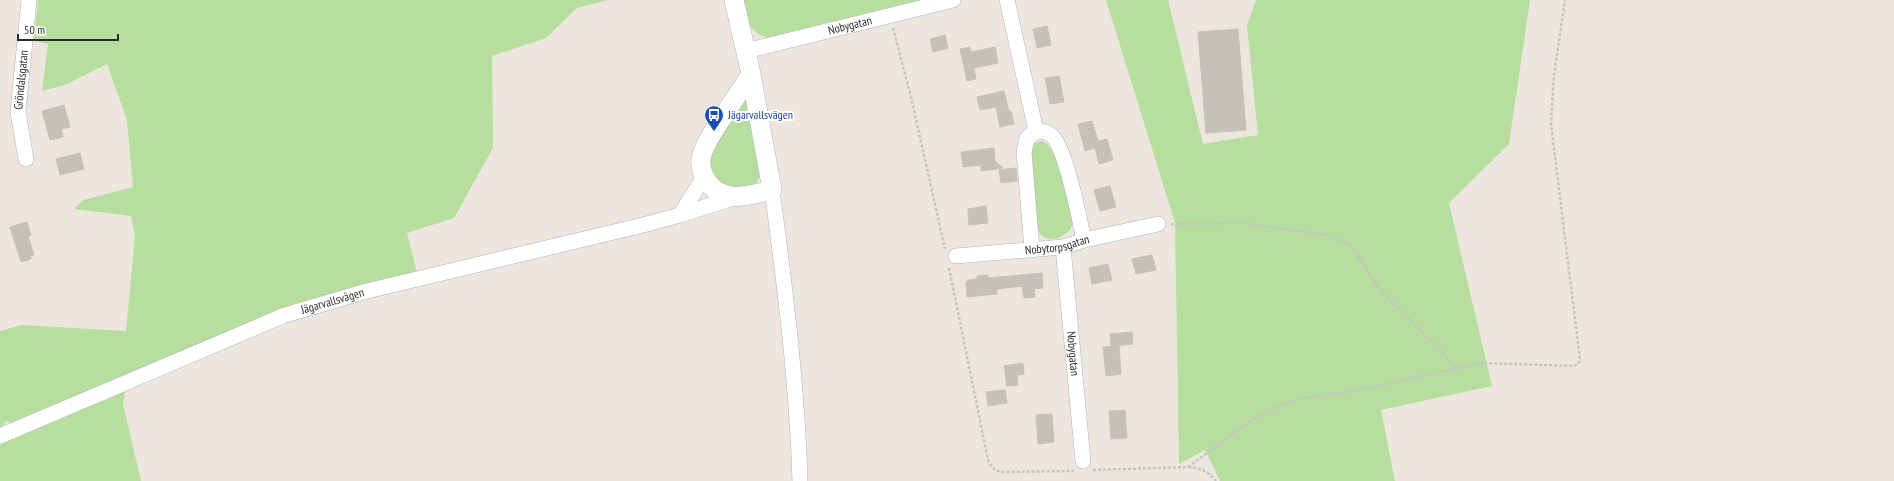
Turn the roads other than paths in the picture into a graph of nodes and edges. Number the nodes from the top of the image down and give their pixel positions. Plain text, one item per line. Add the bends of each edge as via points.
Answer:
1 (29, 0) edge
2 (734, 0) edge
3 (953, 0) edge
4 (1006, 0) edge
5 (746, 51) junction
6 (751, 74) junction
7 (1036, 131) junction
8 (26, 159) dead end
9 (704, 177) junction
10 (772, 190) junction
11 (732, 198) junction
12 (680, 215) junction
13 (1158, 224) road end
14 (1084, 240) junction
15 (1063, 246) junction
16 (1032, 249) junction
17 (950, 259) road end
18 (0, 436) edge
19 (1084, 467) road end
20 (800, 481) edge

1 - 8 street, Gröndalsgatan via 18,112
2 - 5 street
3 - 5 street, Nobygatan
4 - 7 street
5 - 6 street
6 - 9 street via 706,144 701,160
6 - 10 street
7 - 14 street via 1051,135 1060,148
7 - 16 street via 1028,138 1024,152
9 - 11 street via 715,191
9 - 12 street
10 - 11 street, Jägarvallsvägen
10 - 20 street via 786,294 796,398
11 - 12 street, Jägarvallsvägen
12 - 18 street, Jägarvallsvägen via 367,291 285,315
13 - 14 street, Nobytorpsgatan
14 - 15 street, Nobytorpsgatan
15 - 16 street, Nobytorpsgatan
15 - 19 street, Nobygatan
16 - 17 street, Nobytorpsgatan

